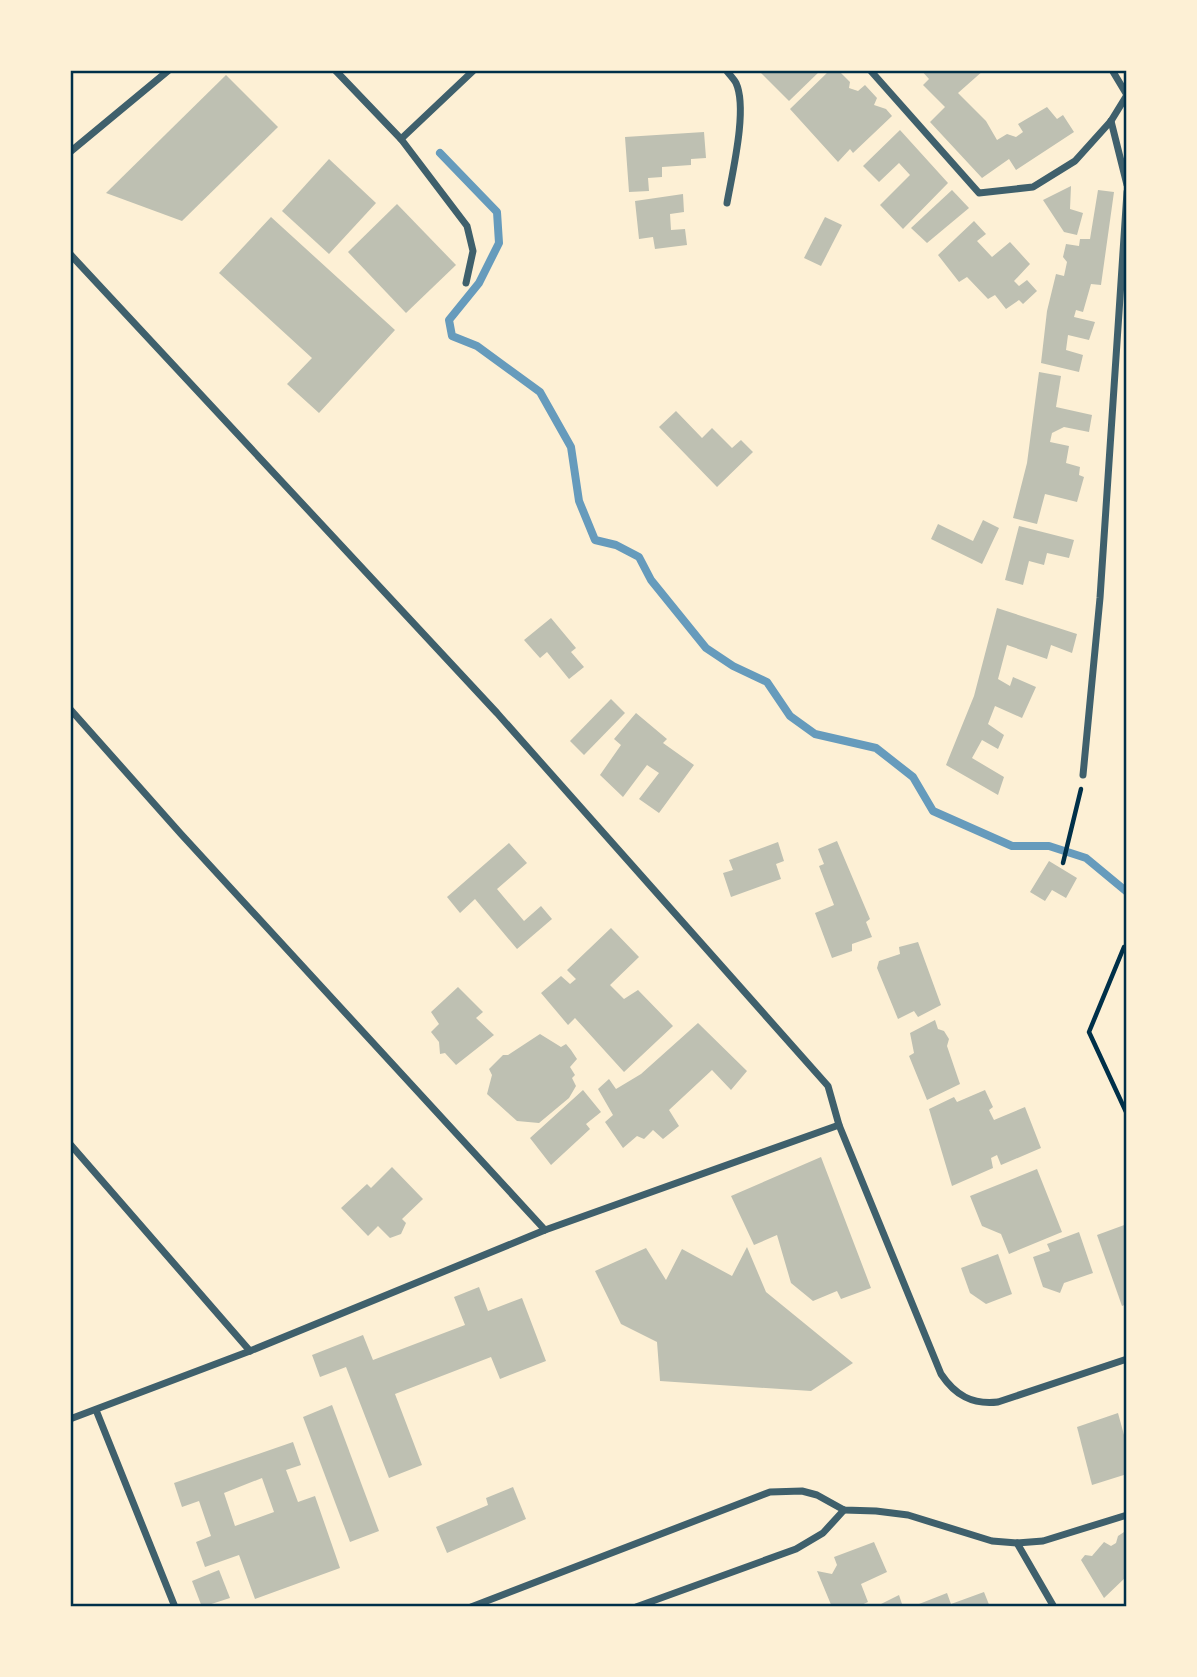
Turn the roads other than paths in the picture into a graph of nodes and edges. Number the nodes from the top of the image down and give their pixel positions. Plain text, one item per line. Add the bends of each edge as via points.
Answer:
1 (169, 70) edge
2 (335, 70) edge
3 (474, 70) edge
4 (726, 70) edge
5 (870, 70) edge
6 (1112, 70) edge
7 (1111, 121) junction
8 (401, 139) junction
9 (70, 152) edge
10 (1127, 185) edge
11 (1127, 192) edge
12 (727, 203) dead end
13 (70, 254) edge
14 (466, 283) dead end
15 (70, 709) edge
16 (1083, 775) road end
17 (839, 1125) junction
18 (70, 1144) edge
19 (545, 1230) junction
20 (250, 1350) junction
21 (1127, 1359) edge
22 (96, 1410) junction
23 (70, 1419) edge
24 (844, 1510) junction
25 (1127, 1515) edge
26 (1017, 1543) junction
27 (175, 1607) edge
28 (471, 1607) edge
29 (636, 1607) edge
30 (1054, 1607) edge

1 - 9 street
2 - 8 street
3 - 8 street
4 - 12 street via 736,84 740,110
5 - 7 street via 979,193 1033,187 1075,161
6 - 7 street via 1127,95
7 - 10 street
8 - 14 street via 467,226 473,251
11 - 16 street via 1101,598
13 - 17 street via 497,713 828,1086
15 - 19 street
17 - 19 street
17 - 21 street via 941,1374 958,1395 971,1401 998,1402
18 - 20 street
19 - 20 street
20 - 22 street
22 - 23 street
22 - 27 street
24 - 26 street via 908,1515 992,1541
24 - 28 street via 809,1493 770,1492
24 - 29 street via 810,1542
25 - 26 street via 1043,1541
26 - 30 street

